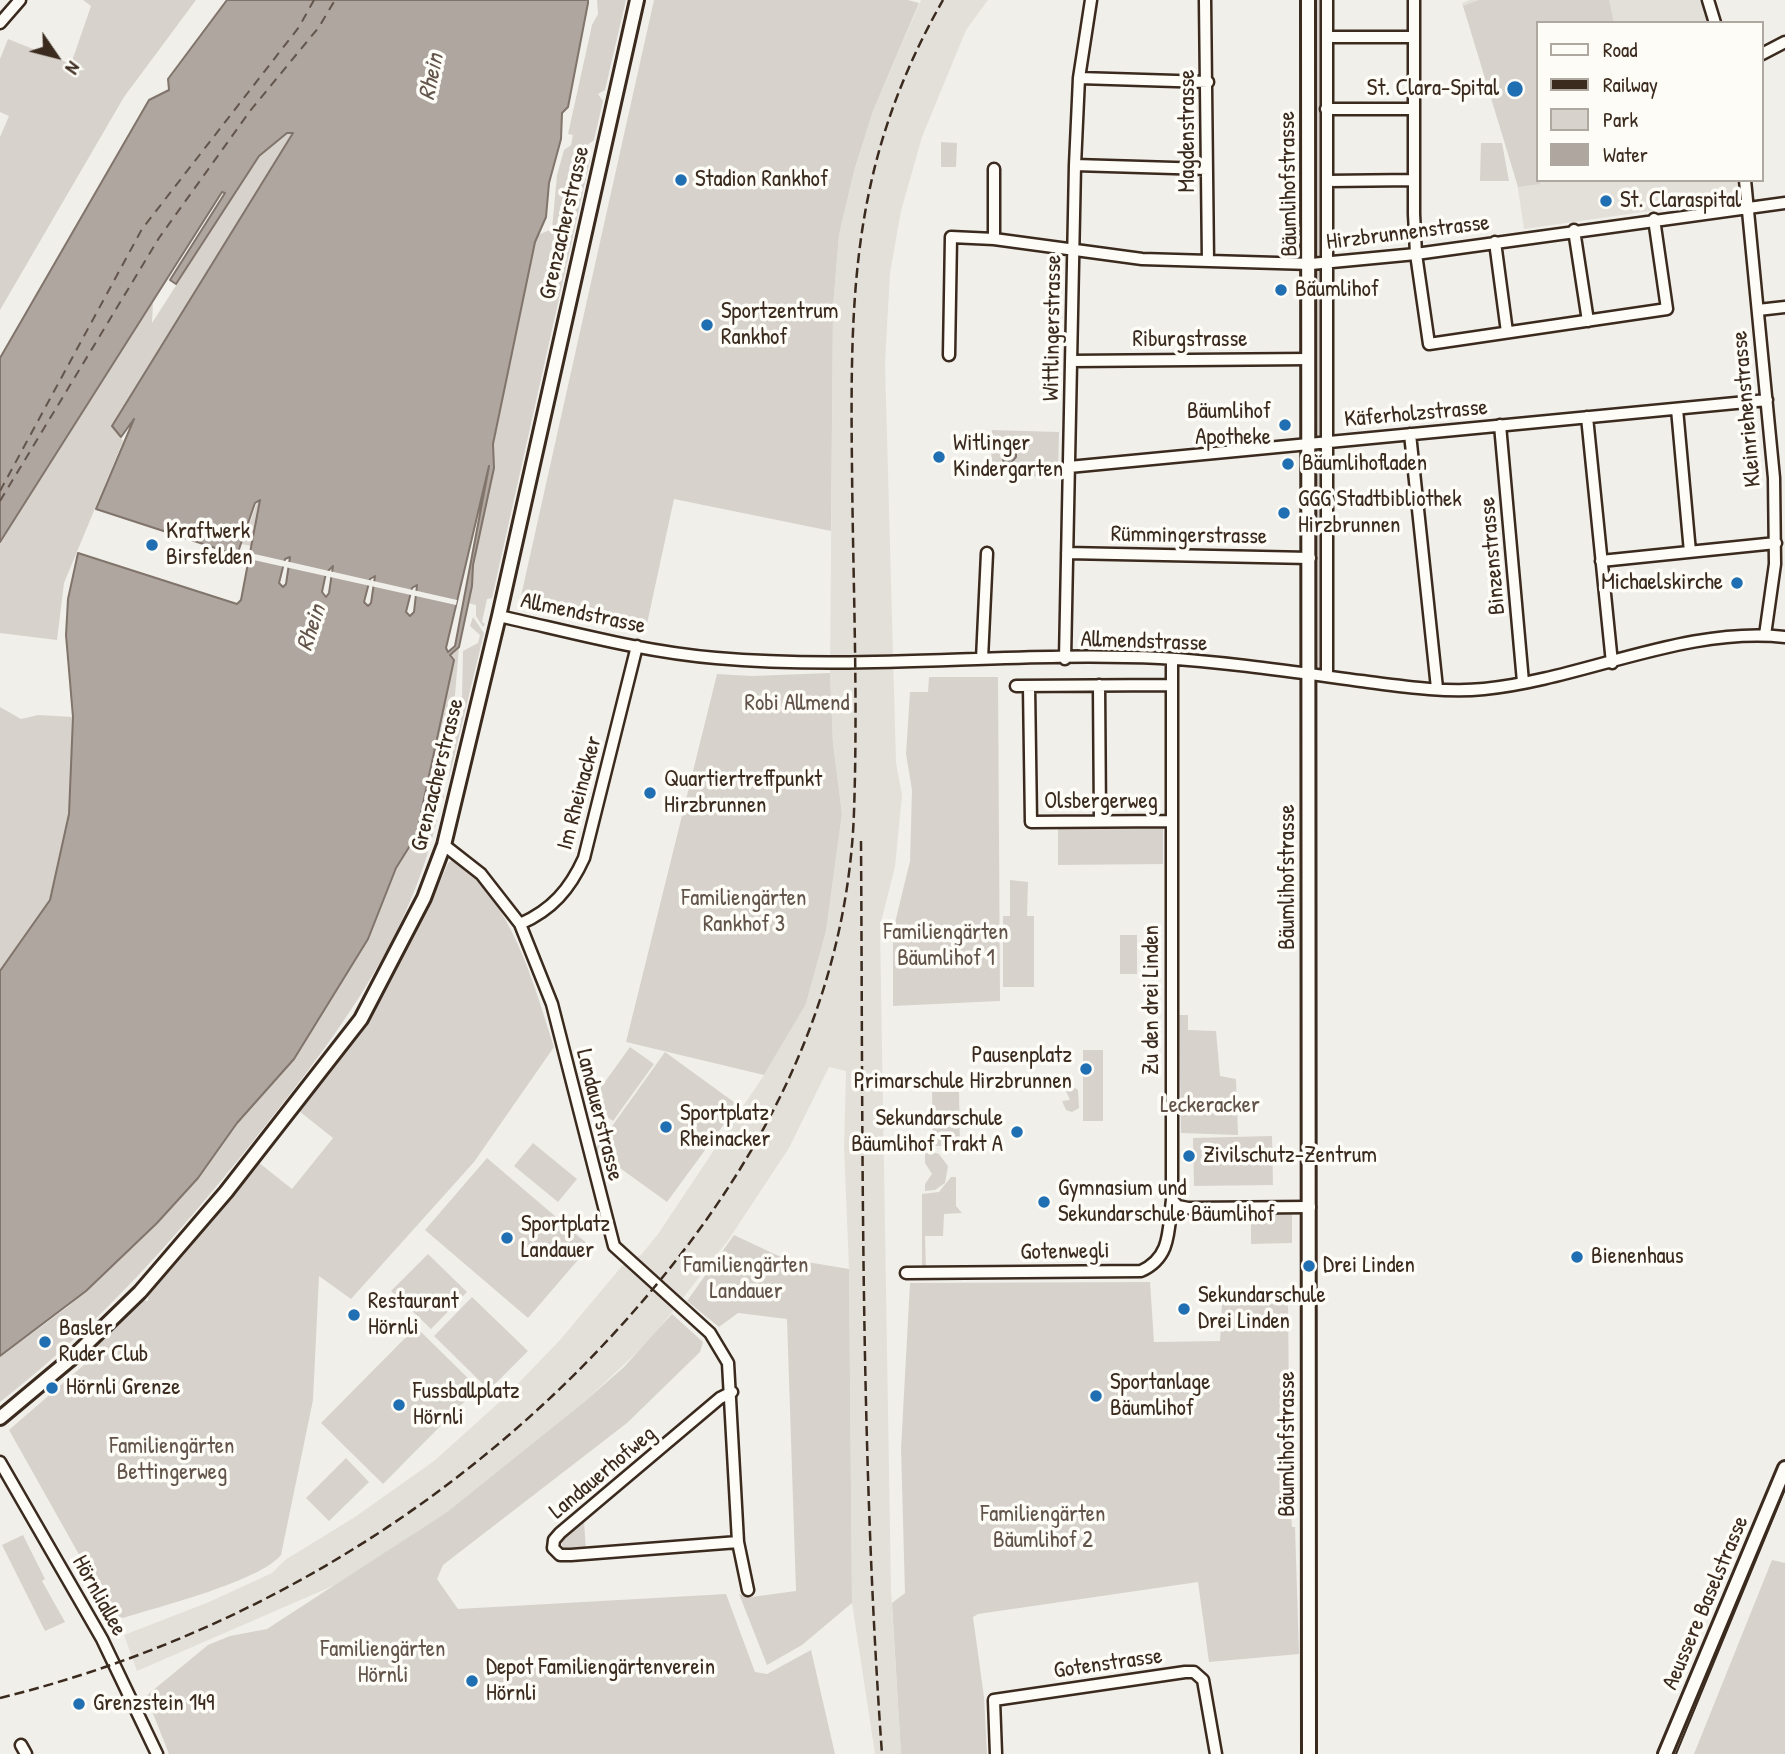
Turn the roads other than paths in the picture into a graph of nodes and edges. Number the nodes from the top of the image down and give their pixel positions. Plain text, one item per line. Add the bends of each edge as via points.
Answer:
1 (20, 0) edge
2 (637, 0) edge
3 (1091, 0) edge
4 (1205, 0) edge
5 (1308, 0) edge
6 (1327, 0) edge
7 (1414, 0) edge
8 (1708, 0) edge
9 (1714, 21) edge
10 (0, 23) edge
11 (1327, 37) junction
12 (1413, 37) junction
13 (1785, 42) edge
14 (1764, 53) edge
15 (1079, 78) junction
16 (1208, 82) junction
17 (1326, 109) junction
18 (1414, 109) junction
19 (1075, 165) junction
20 (994, 169) dead end
21 (1207, 169) junction
22 (1414, 180) junction
23 (1326, 181) junction
24 (1745, 182) edge
25 (1785, 203) edge
26 (1749, 207) junction
27 (1654, 219) junction
28 (1574, 230) junction
29 (994, 239) junction
30 (1495, 242) junction
31 (1074, 252) junction
32 (1416, 254) junction
33 (1208, 261) junction
34 (1327, 263) junction
35 (1311, 264) junction
36 (1785, 307) edge
37 (1758, 310) junction
38 (1588, 321) junction
39 (1507, 332) junction
40 (949, 355) dead end
41 (1309, 359) junction
42 (1071, 360) junction
43 (1767, 400) junction
44 (1677, 409) junction
45 (1587, 417) junction
46 (1500, 425) junction
47 (1410, 434) junction
48 (1327, 442) junction
49 (1310, 443) junction
50 (1069, 467) junction
51 (1779, 478) edge
52 (1776, 543) junction
53 (1690, 552) junction
54 (987, 553) dead end
55 (1067, 553) junction
56 (1310, 558) junction
57 (1601, 561) junction
58 (1780, 564) edge
59 (499, 616) junction
60 (1765, 635) junction
61 (1785, 637) edge
62 (637, 646) junction
63 (982, 659) junction
64 (1065, 659) junction
65 (1172, 660) junction
66 (1612, 663) junction
67 (1308, 673) junction
68 (1327, 676) junction
69 (1523, 682) junction
70 (1099, 685) junction
71 (1170, 685) junction
72 (1016, 686) dead end
73 (1029, 686) junction
74 (1437, 688) junction
75 (1100, 821) junction
76 (1171, 821) junction
77 (444, 845) junction
78 (520, 924) junction
79 (1172, 1200) junction
80 (1310, 1207) junction
81 (906, 1273) dead end
82 (732, 1392) junction
83 (0, 1419) edge
84 (0, 1462) edge
85 (1785, 1468) edge
86 (738, 1542) junction
87 (748, 1590) dead end
88 (157, 1754) edge
89 (996, 1754) edge
90 (1216, 1754) edge
91 (1309, 1754) edge
92 (1665, 1754) edge

1 - 10 street
2 - 59 main road, Grenzacherstrasse
3 - 15 street, Wittlingerstrasse
4 - 16 street, Magdenstrasse
5 - 35 main road, Bäumlihofstrasse
6 - 11 street, Bäumlihofstrasse
7 - 12 street
8 - 9 street
11 - 12 street
11 - 17 street, Bäumlihofstrasse
12 - 18 street
13 - 14 street
15 - 16 street
15 - 19 street, Wittlingerstrasse
16 - 21 street, Magdenstrasse
17 - 18 street
17 - 23 street, Bäumlihofstrasse
18 - 22 street
19 - 21 street
19 - 31 street, Wittlingerstrasse
20 - 29 street
21 - 33 street, Magdenstrasse
22 - 23 street
22 - 32 street
23 - 34 street, Bäumlihofstrasse
24 - 26 street, Kleinriehenstrasse
25 - 26 street, Hirzbrunnenstrasse
26 - 27 street, Hirzbrunnenstrasse
26 - 37 street, Kleinriehenstrasse
27 - 28 street, Hirzbrunnenstrasse
27 - 38 street via 1667,309
28 - 30 street, Hirzbrunnenstrasse
28 - 38 street
29 - 31 street, Hirzbrunnenstrasse
29 - 40 street, Hirzbrunnenstrasse via 951,237
30 - 32 street, Hirzbrunnenstrasse
30 - 39 street
31 - 33 street, Hirzbrunnenstrasse
31 - 42 street, Wittlingerstrasse
32 - 34 street, Hirzbrunnenstrasse
32 - 39 street via 1429,344
33 - 35 street, Hirzbrunnenstrasse
34 - 35 street, Hirzbrunnenstrasse
34 - 48 street, Bäumlihofstrasse
35 - 41 main road, Bäumlihofstrasse
36 - 37 street
37 - 43 street, Kleinriehenstrasse
38 - 39 street
41 - 42 street, Riburgstrasse
41 - 49 main road, Bäumlihofstrasse
42 - 50 street, Wittlingerstrasse
43 - 44 street, Käferholzstrasse
43 - 51 street, Kleinriehenstrasse
44 - 45 street, Käferholzstrasse
44 - 53 street
45 - 46 street, Käferholzstrasse
45 - 57 street
46 - 47 street, Käferholzstrasse
46 - 69 street, Binzenstrasse
47 - 48 street, Käferholzstrasse
47 - 74 street
48 - 49 street, Käferholzstrasse
48 - 68 street, Bäumlihofstrasse
49 - 50 street, Käferholzstrasse
49 - 56 main road, Bäumlihofstrasse
50 - 55 street, Wittlingerstrasse
51 - 52 street, Kleinriehenstrasse
52 - 53 street
52 - 58 street, Kleinriehenstrasse
53 - 57 street
54 - 63 street
55 - 56 street, Rümmingerstrasse
55 - 64 street, Wittlingerstrasse
56 - 67 main road, Bäumlihofstrasse
57 - 66 street
58 - 60 street, Kleinriehenstrasse
59 - 62 street, Allmendstrasse
59 - 77 main road, Grenzacherstrasse
60 - 61 street, Allmendstrasse
60 - 66 street, Allmendstrasse via 1692,643
62 - 63 street, Allmendstrasse via 756,661
62 - 78 street, Im Rheinacker via 584,858 566,891 536,917
63 - 64 street, Allmendstrasse
64 - 65 street, Allmendstrasse
65 - 67 street, Allmendstrasse
65 - 71 street, Zu den drei Linden
66 - 69 street, Allmendstrasse
67 - 68 street, Allmendstrasse
67 - 80 main road, Bäumlihofstrasse
68 - 74 street, Allmendstrasse
69 - 74 street, Allmendstrasse via 1482,690
70 - 71 street, Allmendstrasse
70 - 73 street, Allmendstrasse
70 - 75 street
71 - 76 street, Zu den drei Linden
72 - 73 street, Allmendstrasse
73 - 75 street, Olsbergerweg via 1031,822
75 - 76 street, Olsbergerweg
76 - 79 street, Zu den drei Linden
77 - 78 street, Landauerstrasse via 481,874
77 - 83 main road, Grenzacherstrasse via 388,971 337,1053 141,1293
78 - 82 street, Landauerstrasse via 552,1004 614,1246 716,1339 729,1363
79 - 80 street via 1188,1208
79 - 81 street, Gotenwegli via 1166,1250 1141,1271
80 - 91 main road, Bäumlihofstrasse
82 - 86 street, Landauerstrasse
82 - 86 street, Landauerhofweg via 560,1533 553,1548 561,1555 571,1555
84 - 88 street, Hörnliallee via 102,1639
85 - 92 main road, Aeussere Baselstrasse
86 - 87 street, Landauerstrasse
89 - 90 street, Gotenstrasse via 994,1700 1185,1672 1203,1679

